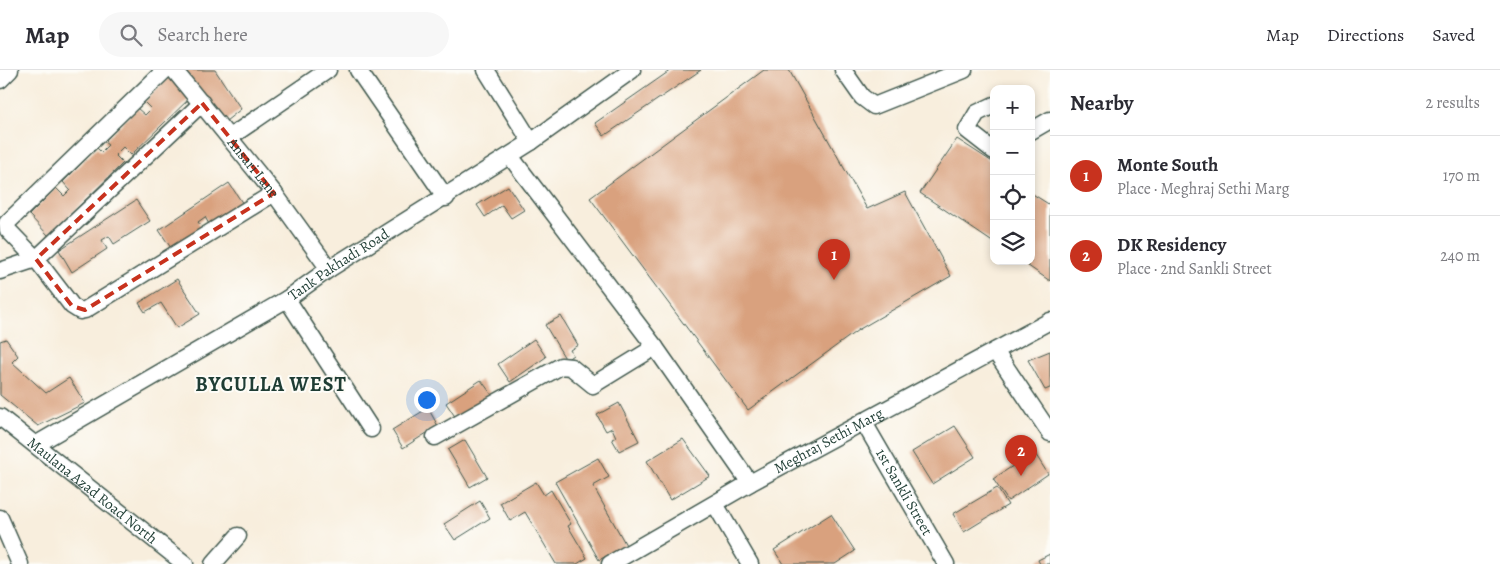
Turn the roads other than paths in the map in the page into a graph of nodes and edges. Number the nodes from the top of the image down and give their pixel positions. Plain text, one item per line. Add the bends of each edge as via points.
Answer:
1 (10, 70) edge
2 (166, 70) edge
3 (174, 70) edge
4 (328, 70) edge
5 (358, 70) edge
6 (486, 70) edge
7 (632, 70) edge
8 (843, 70) edge
9 (964, 70) edge
10 (0, 80) edge
11 (202, 104) junction
12 (990, 107) edge
13 (1050, 120) edge
14 (1033, 130) edge
15 (230, 137) junction
16 (531, 142) junction
17 (990, 148) edge
18 (510, 156) junction
19 (274, 193) junction
20 (446, 198) junction
21 (36, 259) junction
22 (329, 269) junction
23 (0, 271) edge
24 (287, 299) junction
25 (1050, 320) edge
26 (655, 347) junction
27 (995, 351) junction
28 (0, 417) edge
29 (863, 421) junction
30 (371, 429) dead end
31 (1050, 433) edge
32 (435, 437) dead end
33 (37, 444) junction
34 (750, 483) junction
35 (715, 504) junction
36 (0, 518) edge
37 (238, 536) dead end
38 (20, 564) edge
39 (185, 564) edge
40 (213, 564) edge
41 (610, 564) edge
42 (750, 564) edge
43 (946, 564) edge

1 - 10 street
2 - 21 street via 7,223 8,230
3 - 11 street, Ansari Lane
4 - 15 street
5 - 20 street
6 - 16 street
7 - 16 street, Tank Pakhadi Road
8 - 9 street via 862,97 874,106
11 - 15 street, Ansari Lane
11 - 21 street
12 - 17 street via 976,113 967,130
13 - 14 street
15 - 19 street, Ansari Lane
16 - 18 street, Tank Pakhadi Road
18 - 20 street, Tank Pakhadi Road
18 - 26 street
19 - 21 street via 85,310 72,306
19 - 22 street, Ansari Lane
20 - 22 street, Tank Pakhadi Road
21 - 23 street
22 - 24 street, Tank Pakhadi Road
24 - 30 street
24 - 33 street, Tank Pakhadi Road
25 - 27 street, Meghraj Sethi Marg
26 - 32 street via 593,385 571,367 561,366
26 - 34 street
27 - 29 street, Meghraj Sethi Marg
27 - 31 street
28 - 33 street, Maulana Azad Road North
29 - 34 street, Meghraj Sethi Marg
29 - 43 street, 1st Sankli Street
33 - 39 street, Maulana Azad Road North
34 - 35 street, Meghraj Sethi Marg
35 - 41 street, Meghraj Sethi Marg
35 - 42 street
36 - 38 street
37 - 40 street

